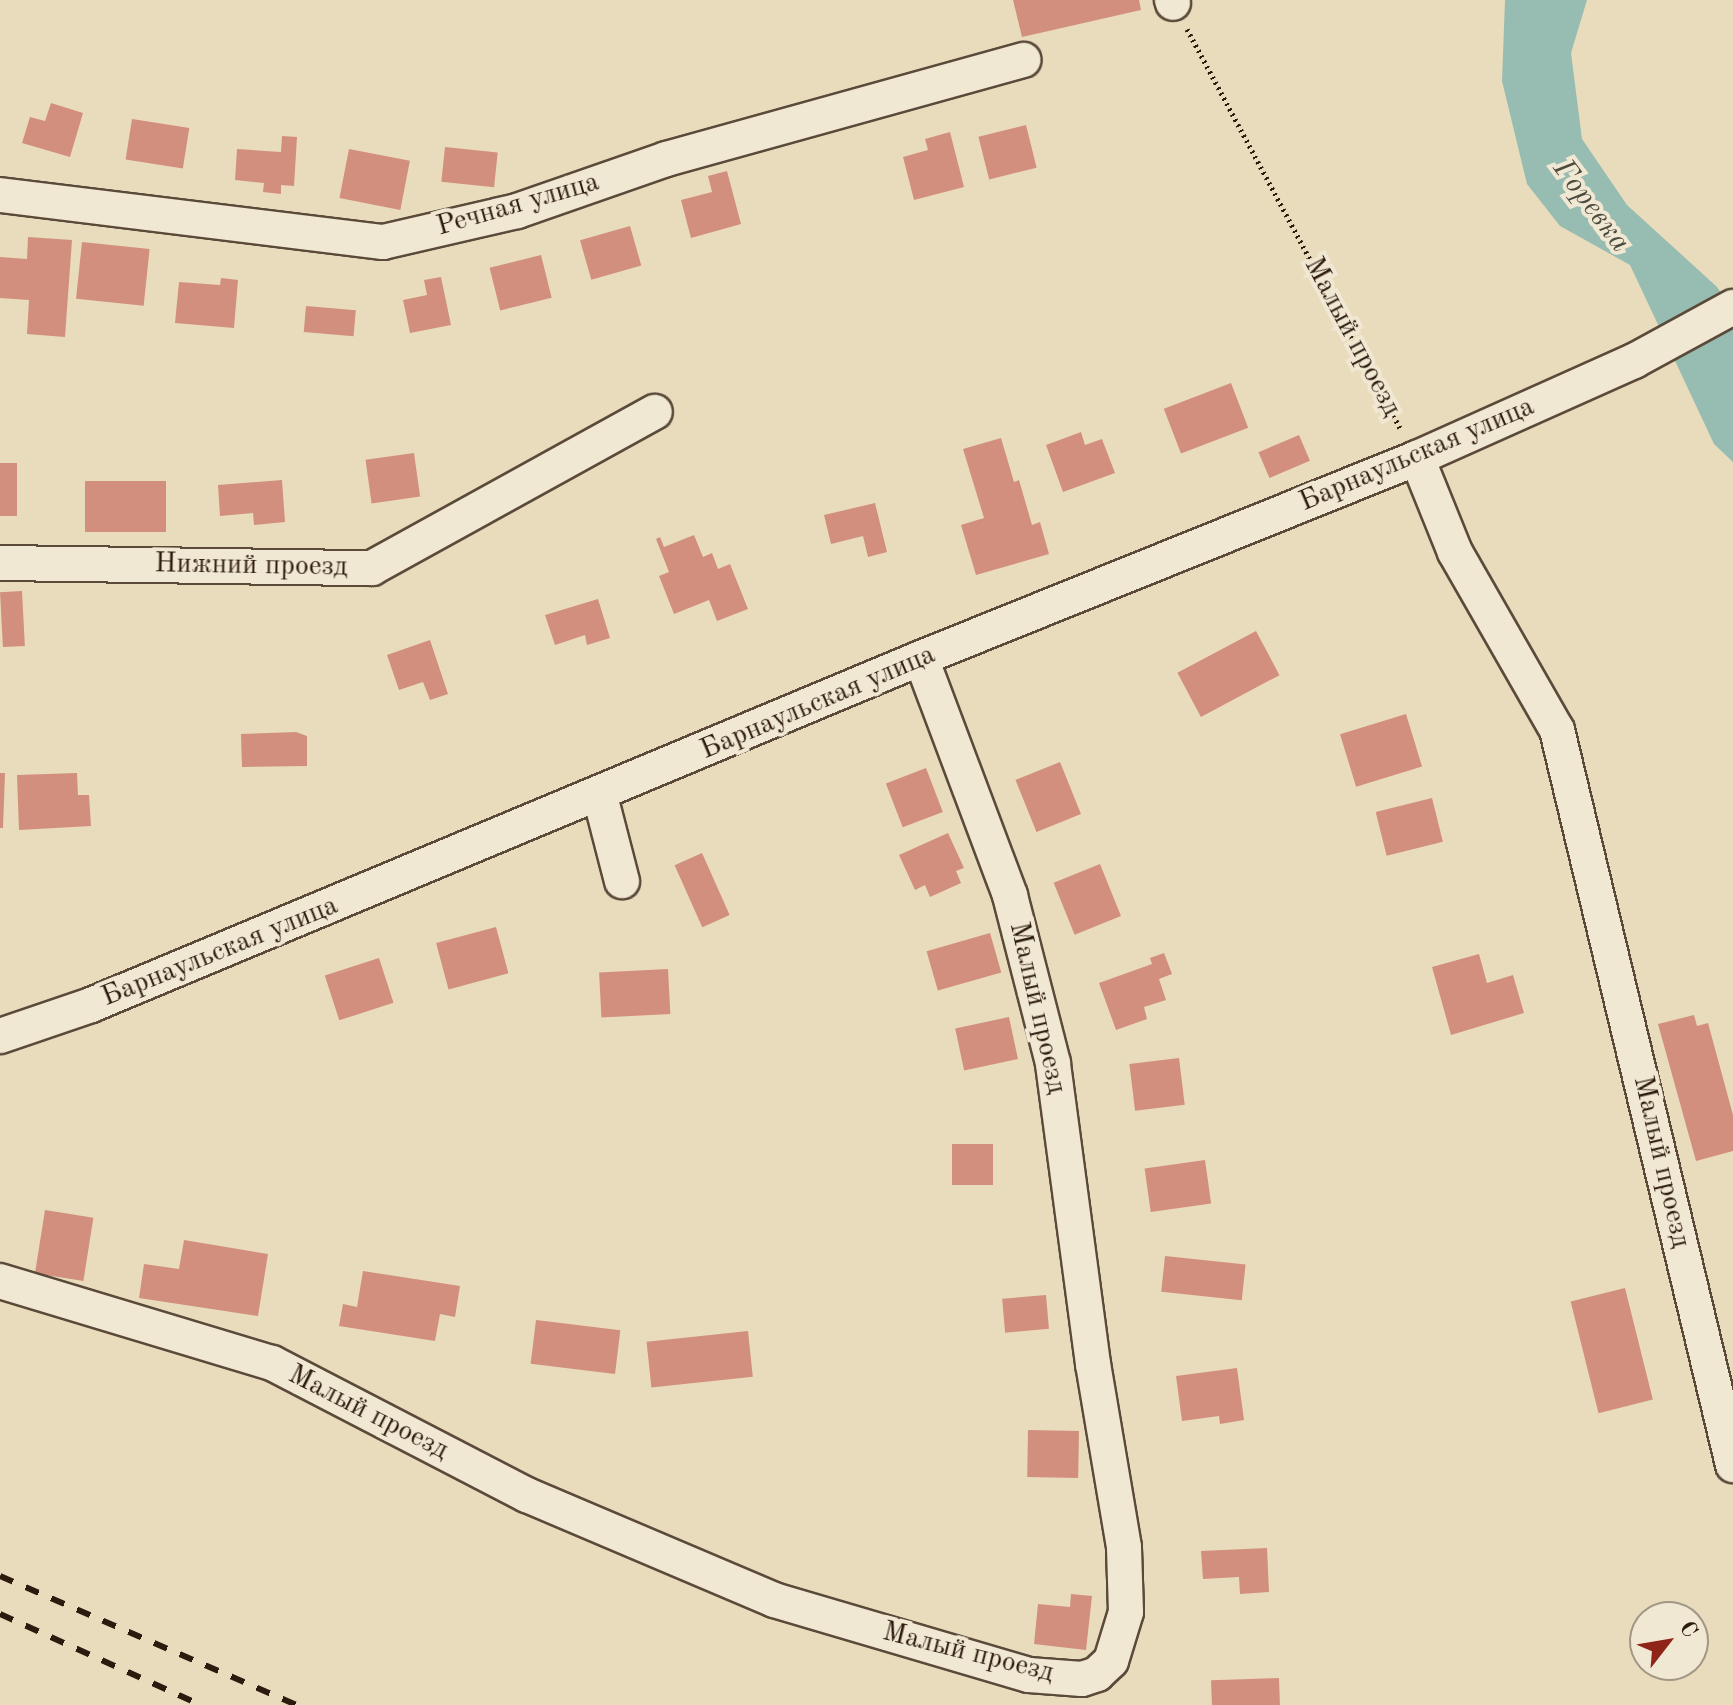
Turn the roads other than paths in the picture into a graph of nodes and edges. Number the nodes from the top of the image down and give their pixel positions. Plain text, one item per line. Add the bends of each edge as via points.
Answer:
1 (1024, 60) dead end
2 (0, 195) edge
3 (1733, 307) edge
4 (655, 412) dead end
5 (1417, 458) junction
6 (0, 563) edge
7 (921, 658) junction
8 (600, 796) junction
9 (622, 881) dead end
10 (0, 1036) edge
11 (0, 1281) edge
12 (1733, 1465) edge

1 - 2 street, Речная улица via 666,159 517,211 383,242
3 - 5 street, Барнаульская улица via 1634,361
4 - 6 street, Нижний проезд via 372,568
5 - 7 street, Барнаульская улица
5 - 12 street, Малый проезд via 1455,552 1557,730
7 - 8 street, Барнаульская улица
7 - 11 street, Малый проезд via 1010,895 1053,1063 1093,1364 1124,1547 1126,1612 1111,1661 1097,1674 1082,1679 1029,1675 774,1600 527,1495 272,1363
8 - 9 street
8 - 10 street, Барнаульская улица via 91,1005

